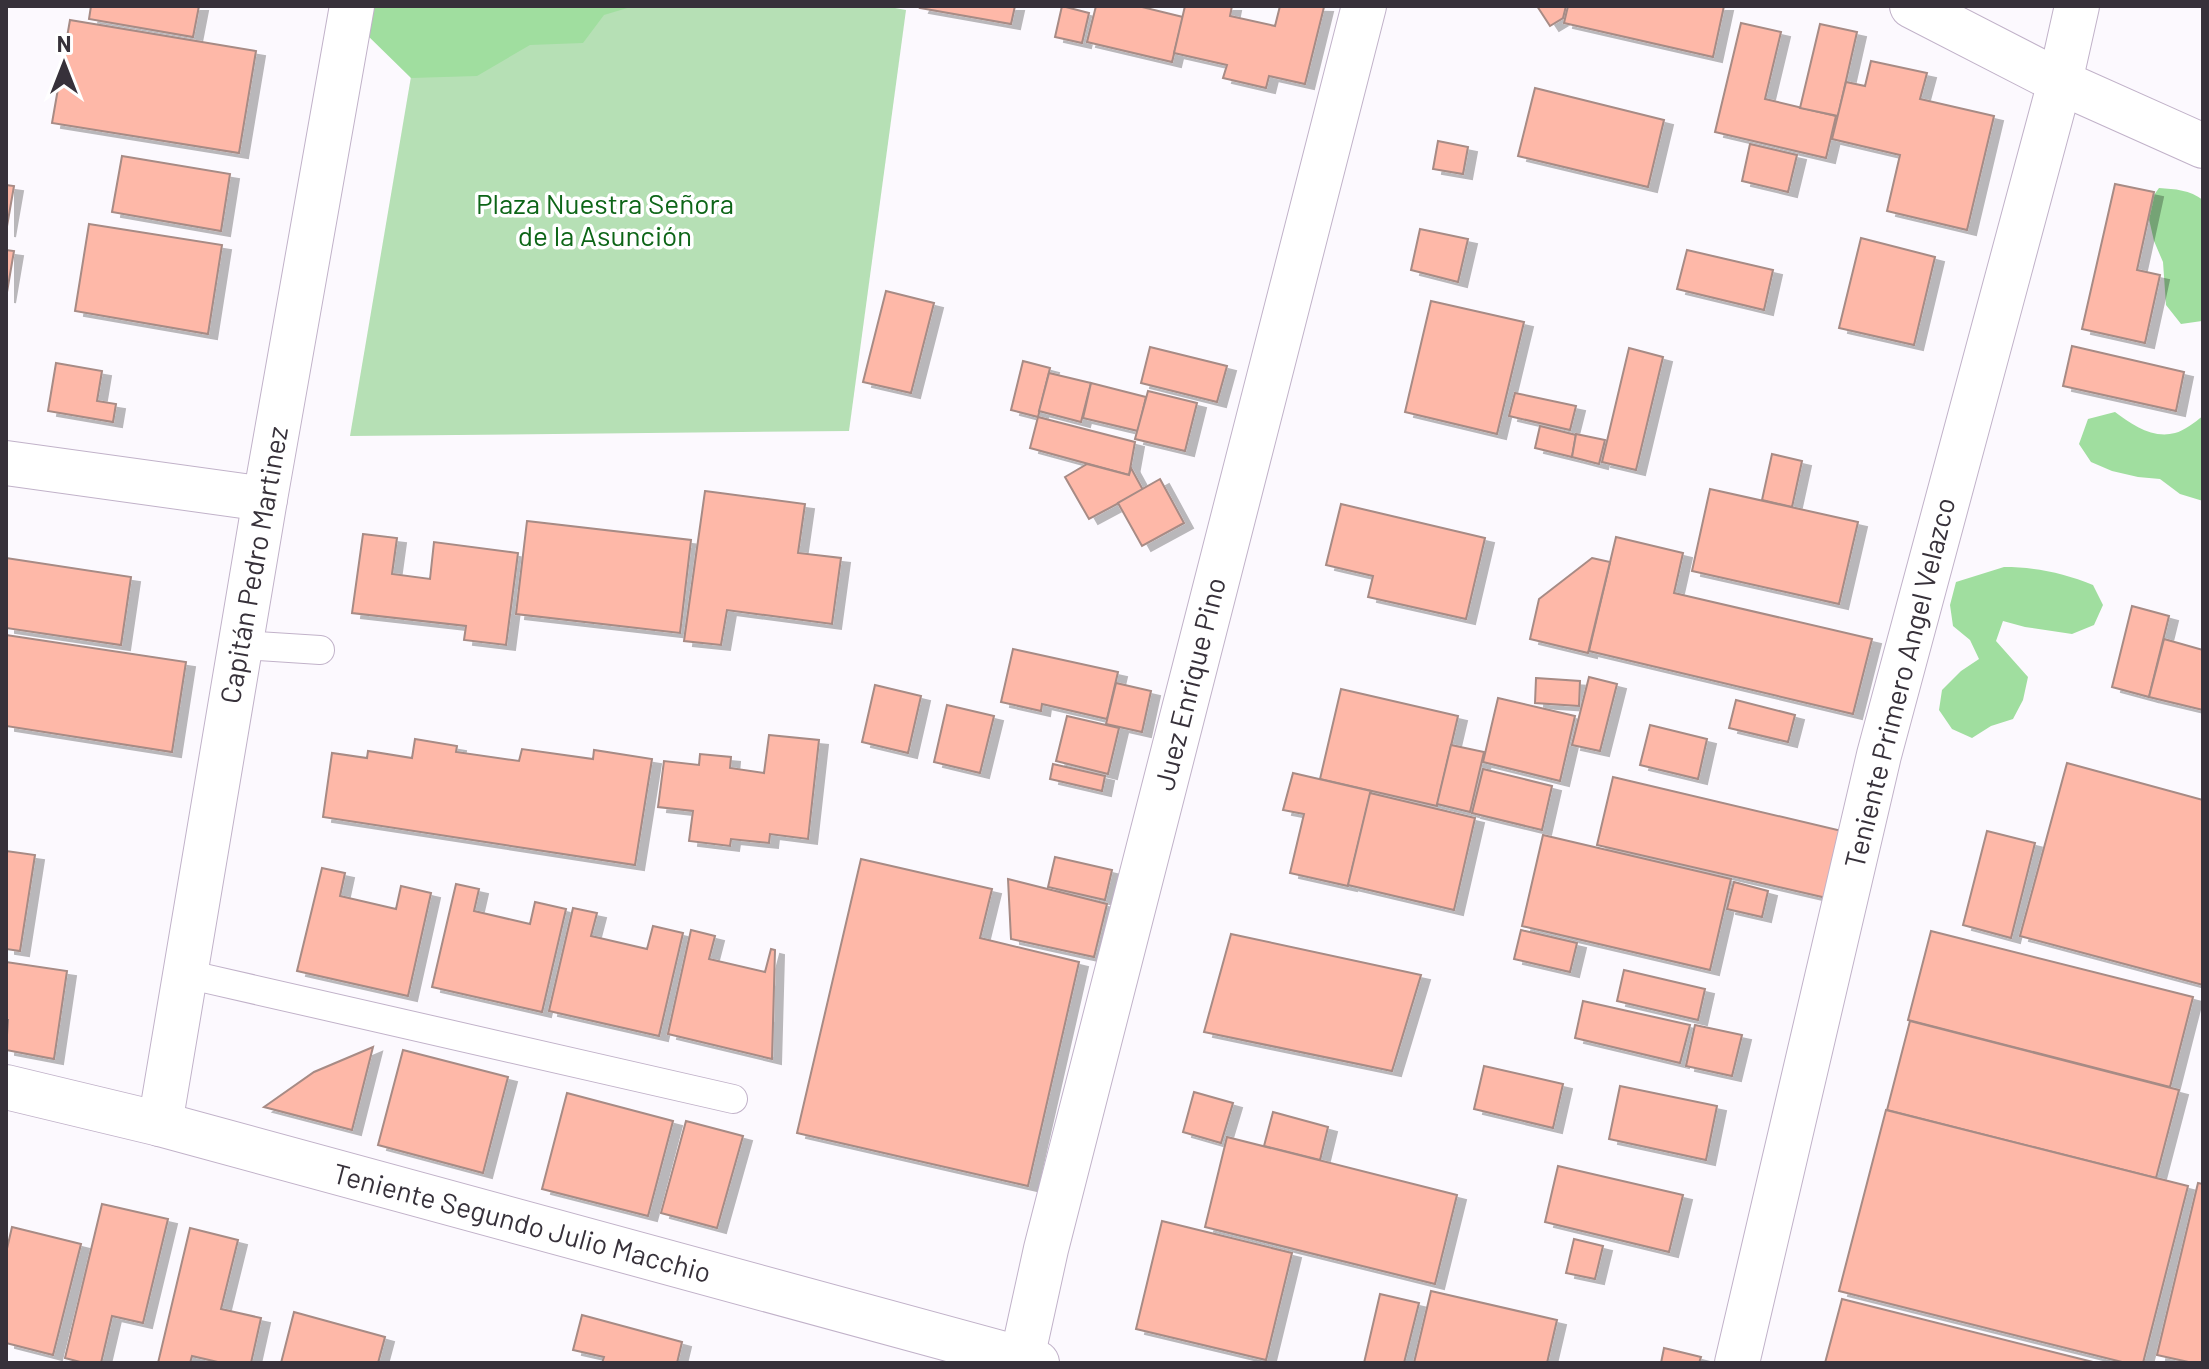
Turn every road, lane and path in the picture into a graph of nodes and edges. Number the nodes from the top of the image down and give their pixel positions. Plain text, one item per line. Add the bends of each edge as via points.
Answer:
1 (352, 6) edge
2 (1364, 6) edge
3 (1912, 6) edge
4 (2077, 6) edge
5 (2060, 82) junction
6 (2203, 146) edge
7 (6, 463) edge
8 (265, 499) junction
9 (241, 645) junction
10 (320, 650) dead end
11 (186, 974) junction
12 (6, 1087) edge
13 (733, 1099) dead end
14 (160, 1124) junction
15 (1027, 1362) edge
16 (1737, 1363) edge

1 - 8 street, Capitán Pedro Martinez
2 - 15 street, Juez Enrique Pino via 1049,1234
3 - 5 street
4 - 5 street, Teniente Primero Angel Velazco
5 - 6 street
5 - 16 street, Teniente Primero Angel Velazco via 1879,755
7 - 8 street
8 - 9 street, Capitán Pedro Martinez
9 - 10 lane
9 - 11 street, Capitán Pedro Martinez
11 - 13 lane
11 - 14 street, Capitán Pedro Martinez
12 - 14 street, Teniente Segundo Julio Macchio
14 - 15 street, Teniente Segundo Julio Macchio

